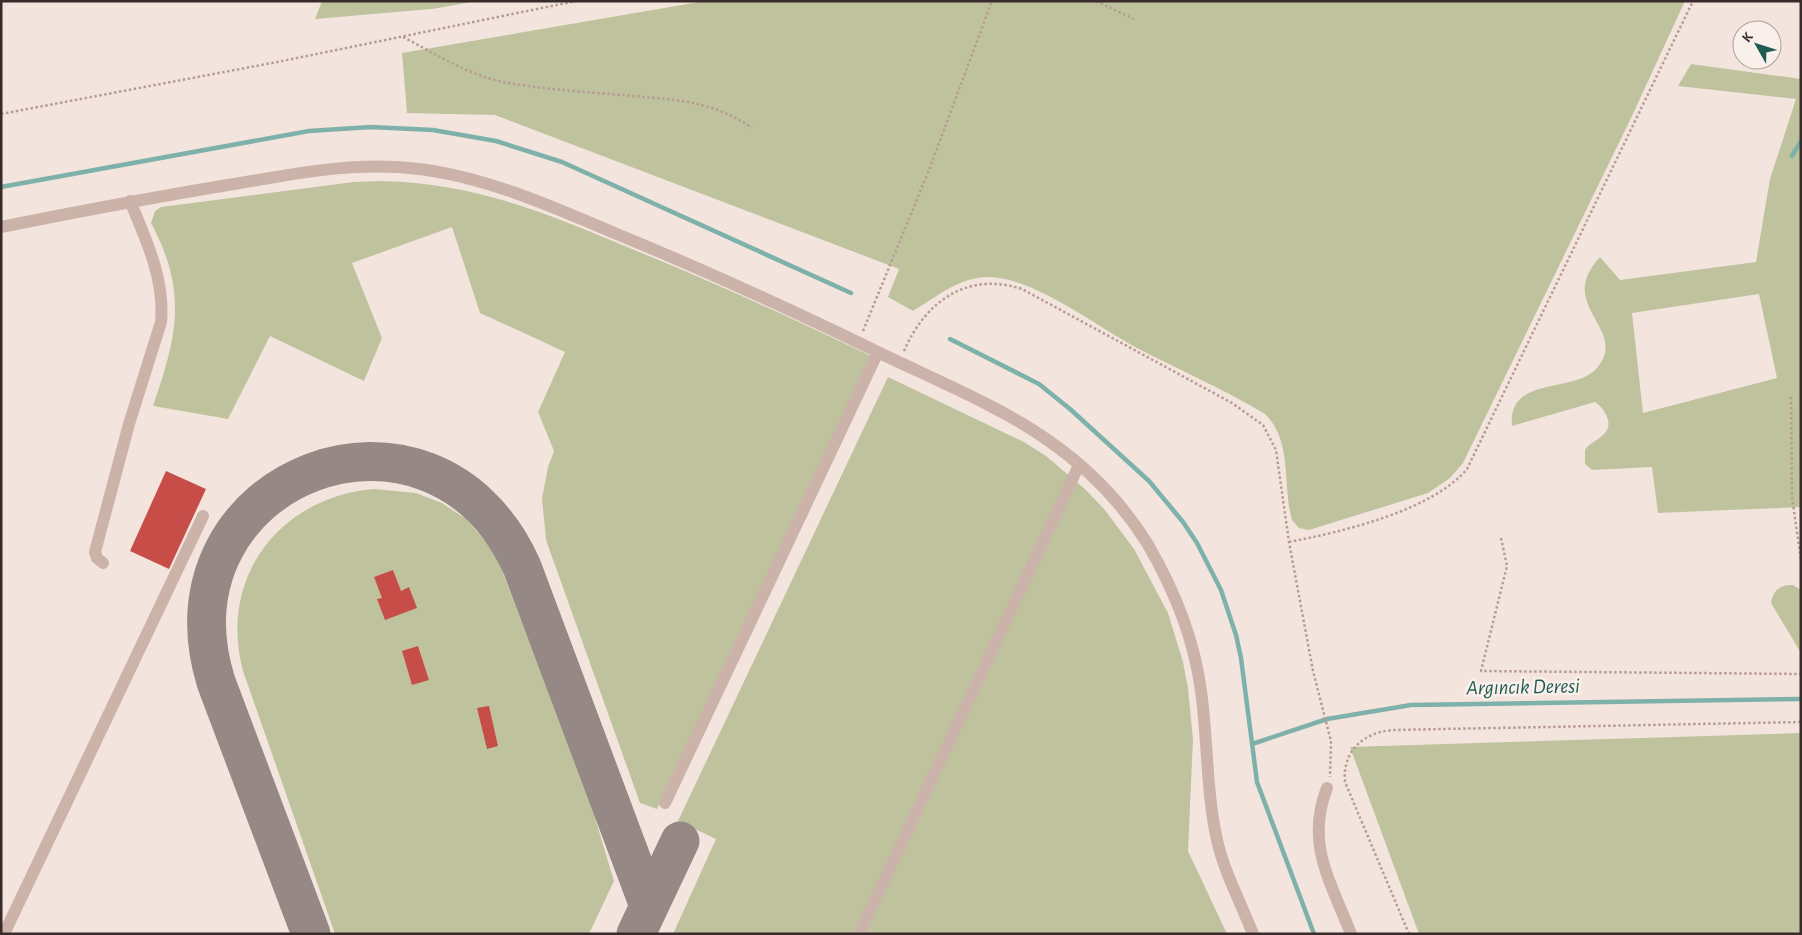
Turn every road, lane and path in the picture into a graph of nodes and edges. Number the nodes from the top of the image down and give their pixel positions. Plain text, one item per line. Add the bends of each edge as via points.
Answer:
1 (576, 1) edge
2 (992, 1) edge
3 (1096, 1) edge
4 (1693, 1) edge
5 (1134, 19) dead end
6 (401, 37) junction
7 (1, 114) edge
8 (752, 128) dead end
9 (130, 201) junction
10 (1, 227) edge
11 (858, 342) junction
12 (878, 352) junction
13 (901, 363) junction
14 (1791, 397) dead end
15 (1079, 465) junction
16 (202, 516) dead end
17 (1501, 538) dead end
18 (1289, 542) junction
19 (1801, 560) edge
20 (103, 563) dead end
21 (1801, 674) edge
22 (1801, 722) edge
23 (1327, 788) joint
24 (665, 803) dead end
25 (4, 934) edge
26 (859, 934) edge
27 (1253, 934) edge
28 (1351, 934) edge
29 (1409, 934) edge

1 - 6 path
2 - 11 path via 929,170
3 - 5 path
4 - 18 path via 1467,469 1442,492 1409,507 1354,526
6 - 7 path
6 - 8 path via 458,67 488,78 693,102 725,111
9 - 10 lane
9 - 11 lane via 339,168 398,167 443,173 485,183 585,220
9 - 20 lane via 159,279 161,322 129,424 95,552
11 - 12 lane
12 - 13 lane
12 - 24 lane
13 - 15 lane via 1018,421 1052,442
13 - 18 path via 922,319 947,297 989,283 1022,289 1232,403 1263,425 1276,450
14 - 19 path via 1792,497
15 - 26 lane
15 - 27 lane via 1115,499 1136,526 1182,612 1201,686 1208,785 1218,846
16 - 25 lane
17 - 21 path via 1507,566 1481,672
18 - 23 path via 1312,672 1331,741 1332,766
22 - 29 path via 1394,730 1364,738 1348,758 1345,782
23 - 28 lane via 1318,822 1319,848

